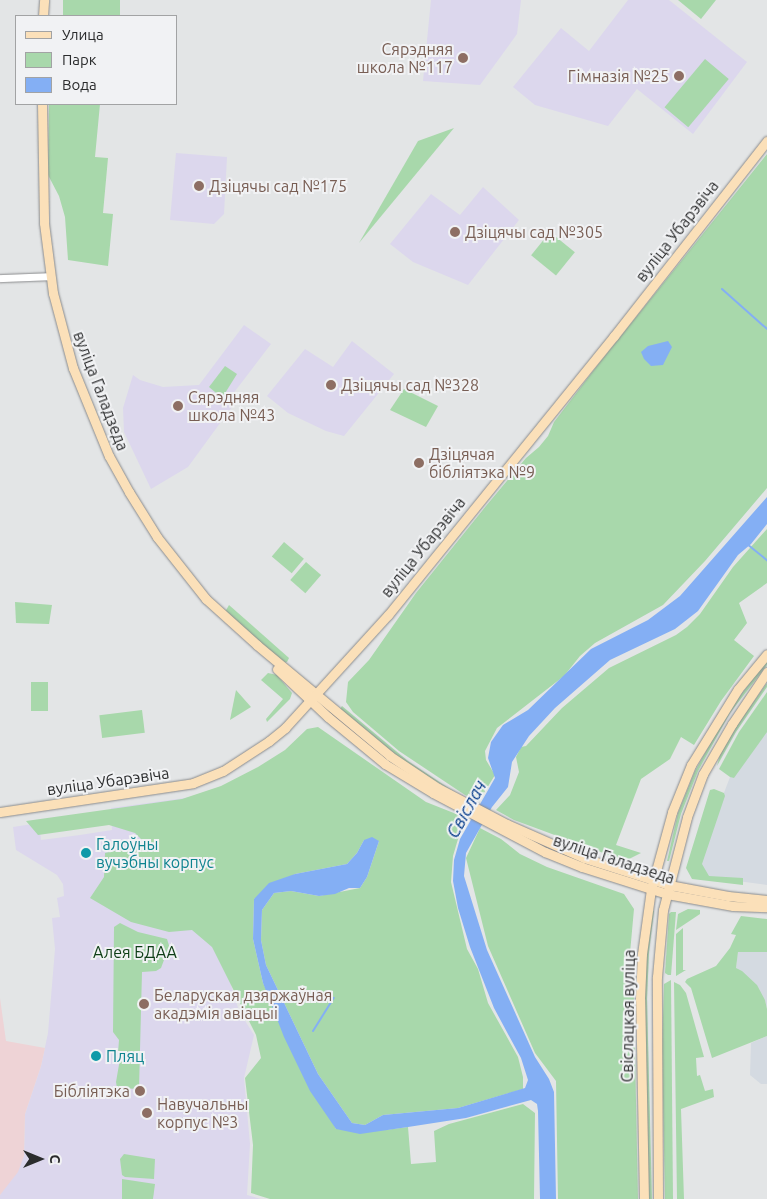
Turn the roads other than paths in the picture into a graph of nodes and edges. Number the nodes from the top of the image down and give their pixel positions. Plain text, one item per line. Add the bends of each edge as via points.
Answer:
1 (44, 0) edge
2 (43, 15) edge
3 (42, 105) edge
4 (767, 141) edge
5 (51, 276) junction
6 (0, 278) edge
7 (767, 654) edge
8 (767, 672) edge
9 (314, 698) junction
10 (0, 812) edge
11 (652, 885) junction
12 (668, 889) junction
13 (767, 900) edge
14 (767, 907) edge
15 (644, 1199) edge
16 (658, 1199) edge

1 - 2 main road
3 - 5 main road, вуліца Галадзеда via 42,194
4 - 9 main road, вуліца Убарэвіча via 614,336 388,614
5 - 6 street
5 - 9 main road, вуліца Галадзеда via 73,368 109,456 157,537 206,599
7 - 11 main road, Свіслацкая вуліца via 738,689 691,765 672,812
8 - 12 main road, Свіслацкая вуліца via 704,774 687,818
9 - 10 main road, вуліца Убарэвіча via 269,741 204,780 182,786
9 - 11 main road, вуліца Галадзеда via 414,774 461,804 506,828
11 - 12 main road, вуліца Галадзеда
11 - 15 main road, Свіслацкая вуліца via 642,954 640,1000
12 - 13 main road, вуліца Галадзеда
12 - 14 main road, вуліца Галадзеда via 733,906
12 - 16 main road, Свіслацкая вуліца via 657,977

